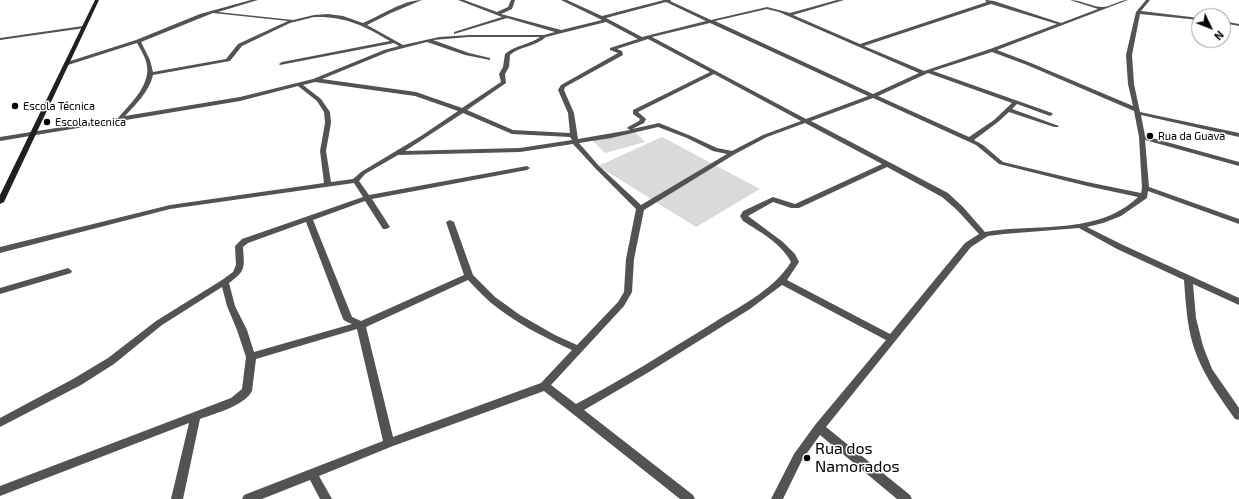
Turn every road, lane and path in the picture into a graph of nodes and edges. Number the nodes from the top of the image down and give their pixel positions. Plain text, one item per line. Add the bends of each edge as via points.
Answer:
1 (96, 0) edge
2 (256, 0) edge
3 (420, 0) edge
4 (460, 0) edge
5 (513, 0) edge
6 (563, 0) edge
7 (668, 0) edge
8 (842, 0) edge
9 (985, 0) edge
10 (1072, 0) edge
11 (1126, 0) edge
12 (1148, 0) edge
13 (992, 2) junction
14 (1102, 9) junction
15 (208, 12) junction
16 (1138, 12) junction
17 (497, 14) junction
18 (789, 15) junction
19 (507, 17) junction
20 (1191, 18) edge
21 (604, 19) junction
22 (294, 20) junction
23 (712, 20) junction
24 (1061, 24) junction
25 (362, 25) junction
26 (84, 27) junction
27 (563, 32) junction
28 (544, 36) junction
29 (439, 38) junction
30 (645, 38) junction
31 (0, 39) edge
32 (427, 40) junction
33 (138, 41) junction
34 (394, 42) junction
35 (861, 45) junction
36 (402, 46) junction
37 (992, 50) junction
38 (488, 59) dead end
39 (66, 64) junction
40 (282, 64) dead end
41 (714, 72) junction
42 (926, 72) junction
43 (150, 74) junction
44 (315, 80) junction
45 (300, 85) junction
46 (872, 96) junction
47 (1016, 102) junction
48 (464, 110) junction
49 (1008, 110) junction
50 (1138, 111) junction
51 (1050, 114) dead end
52 (120, 119) junction
53 (805, 121) junction
54 (1056, 126) dead end
55 (33, 133) junction
56 (573, 135) junction
57 (1239, 135) edge
58 (611, 136) junction
59 (1142, 137) junction
60 (0, 139) edge
61 (969, 140) junction
62 (576, 142) junction
63 (396, 153) junction
64 (733, 153) junction
65 (1239, 164) edge
66 (886, 165) junction
67 (528, 168) dead end
68 (356, 180) junction
69 (328, 185) junction
70 (1145, 192) junction
71 (367, 198) junction
72 (0, 202) edge
73 (640, 209) junction
74 (309, 219) junction
75 (450, 222) dead end
76 (1239, 222) edge
77 (1080, 226) junction
78 (386, 227) dead end
79 (984, 234) junction
80 (0, 250) edge
81 (68, 271) dead end
82 (469, 276) junction
83 (1188, 279) junction
84 (782, 281) junction
85 (225, 282) junction
86 (0, 291) edge
87 (1239, 302) edge
88 (361, 325) junction
89 (892, 339) junction
90 (578, 349) junction
91 (251, 357) junction
92 (545, 386) junction
93 (575, 410) junction
94 (196, 415) junction
95 (1239, 416) edge
96 (0, 423) edge
97 (819, 428) junction
98 (389, 443) junction
99 (312, 473) junction
100 (0, 492) edge
101 (177, 499) edge
102 (248, 499) edge
103 (326, 499) edge
104 (689, 499) edge
105 (777, 499) edge
106 (906, 499) edge

1 - 26 main road
2 - 15 street
3 - 25 street via 405,4
4 - 17 street
5 - 17 street via 510,8
6 - 21 street
7 - 21 street
7 - 23 street
8 - 18 street
9 - 13 street
10 - 14 street
11 - 14 street
12 - 16 street
13 - 24 street
13 - 35 street
14 - 24 street
15 - 22 street
15 - 33 street
16 - 20 street
16 - 50 street via 1129,55 1131,84
17 - 19 street
18 - 23 street via 767,8
18 - 35 street
19 - 27 street
19 - 29 street
21 - 27 street
21 - 30 street
22 - 25 street via 332,16
22 - 43 street via 234,48 228,60
23 - 30 street
23 - 46 street
24 - 37 street
25 - 34 street
26 - 31 street
26 - 39 main road
27 - 28 street
28 - 29 street
28 - 48 street via 539,41 510,52 502,74 504,82
29 - 32 street
30 - 41 street
30 - 56 street via 613,48 621,54 562,88 571,114
32 - 36 street
32 - 38 street
33 - 39 street
33 - 43 street via 150,65
34 - 36 street
34 - 40 street
35 - 42 street
36 - 44 street
37 - 42 street
37 - 50 street
39 - 55 main road
41 - 53 street
41 - 58 street via 635,111 643,119 642,122
42 - 46 street
42 - 47 street
43 - 52 street via 146,86
44 - 45 street
44 - 48 street via 416,94
45 - 52 street via 240,99
45 - 69 street via 323,105 327,113 329,124 323,152
46 - 53 street
46 - 61 street
47 - 49 street
47 - 51 street
48 - 56 street via 512,132
48 - 63 street
49 - 54 street
49 - 61 street
50 - 57 street
50 - 59 street
52 - 55 street
53 - 64 street via 765,136
53 - 66 street
55 - 60 street
55 - 72 main road
56 - 62 street
58 - 62 street
58 - 64 street via 659,125 689,136 715,150
59 - 65 street
59 - 70 street
61 - 70 street via 985,149 992,158 1001,163 1079,182
62 - 63 street via 520,150
62 - 73 street via 597,167
63 - 68 street
64 - 73 street
66 - 79 street via 944,195
66 - 84 street via 796,206 773,199 746,213 746,219 793,256 795,262 791,272
67 - 71 street
68 - 69 street
68 - 71 street
69 - 80 street via 176,206
70 - 76 street
70 - 77 street via 1129,208 1116,215
71 - 74 street
71 - 78 street
73 - 90 street via 630,259 628,292 621,304
74 - 85 street via 245,241 239,246 240,265 237,273
74 - 88 street via 348,319
75 - 82 street
77 - 79 street
77 - 83 street
79 - 89 street via 968,245
81 - 86 street
82 - 88 street
82 - 90 street via 492,299 517,317
83 - 87 street
83 - 95 street via 1201,355
84 - 89 street
84 - 93 street via 659,362
85 - 91 street via 231,306
85 - 96 street via 164,320 98,370
88 - 91 street
88 - 98 street
89 - 97 street
90 - 92 street
91 - 94 street via 245,393 235,401
92 - 93 street
92 - 98 street
93 - 104 street
94 - 100 street
94 - 101 street
97 - 105 street via 798,457
97 - 106 street
98 - 99 street
99 - 102 street
99 - 103 street

